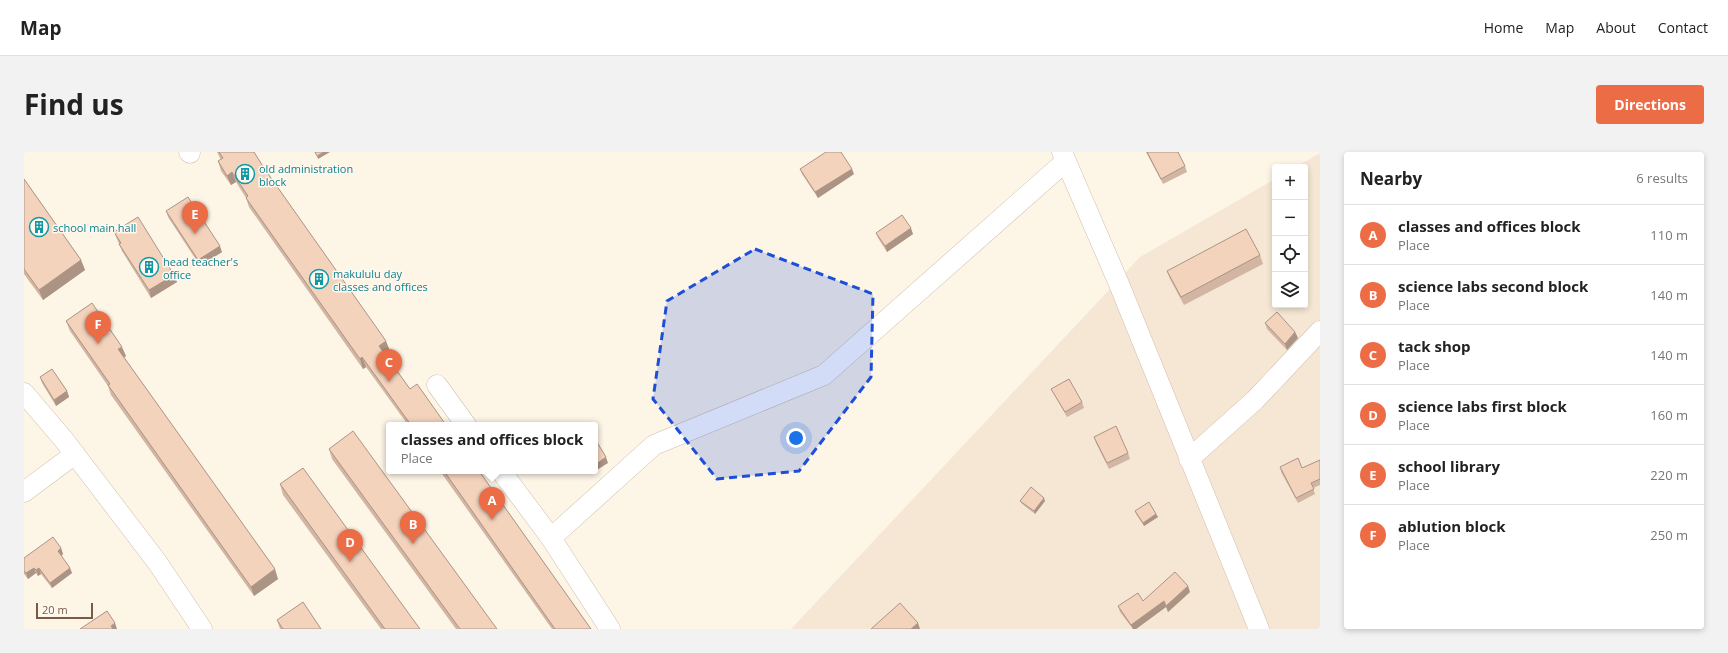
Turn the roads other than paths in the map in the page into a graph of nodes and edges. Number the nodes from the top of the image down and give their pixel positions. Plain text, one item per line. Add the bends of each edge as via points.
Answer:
1 (1064, 157) edge
2 (1320, 331) edge
3 (437, 385) dead end
4 (24, 393) edge
5 (464, 422) edge
6 (75, 454) junction
7 (1189, 459) junction
8 (503, 474) edge
9 (24, 492) edge
10 (551, 538) junction
11 (202, 629) edge
12 (610, 629) edge
13 (1259, 629) edge

1 - 7 street via 1119,284
1 - 10 street via 824,376 654,445
2 - 7 street via 1255,400
3 - 5 street
4 - 6 street
6 - 9 street
6 - 11 street via 157,562
7 - 13 street
8 - 10 street
10 - 12 street

